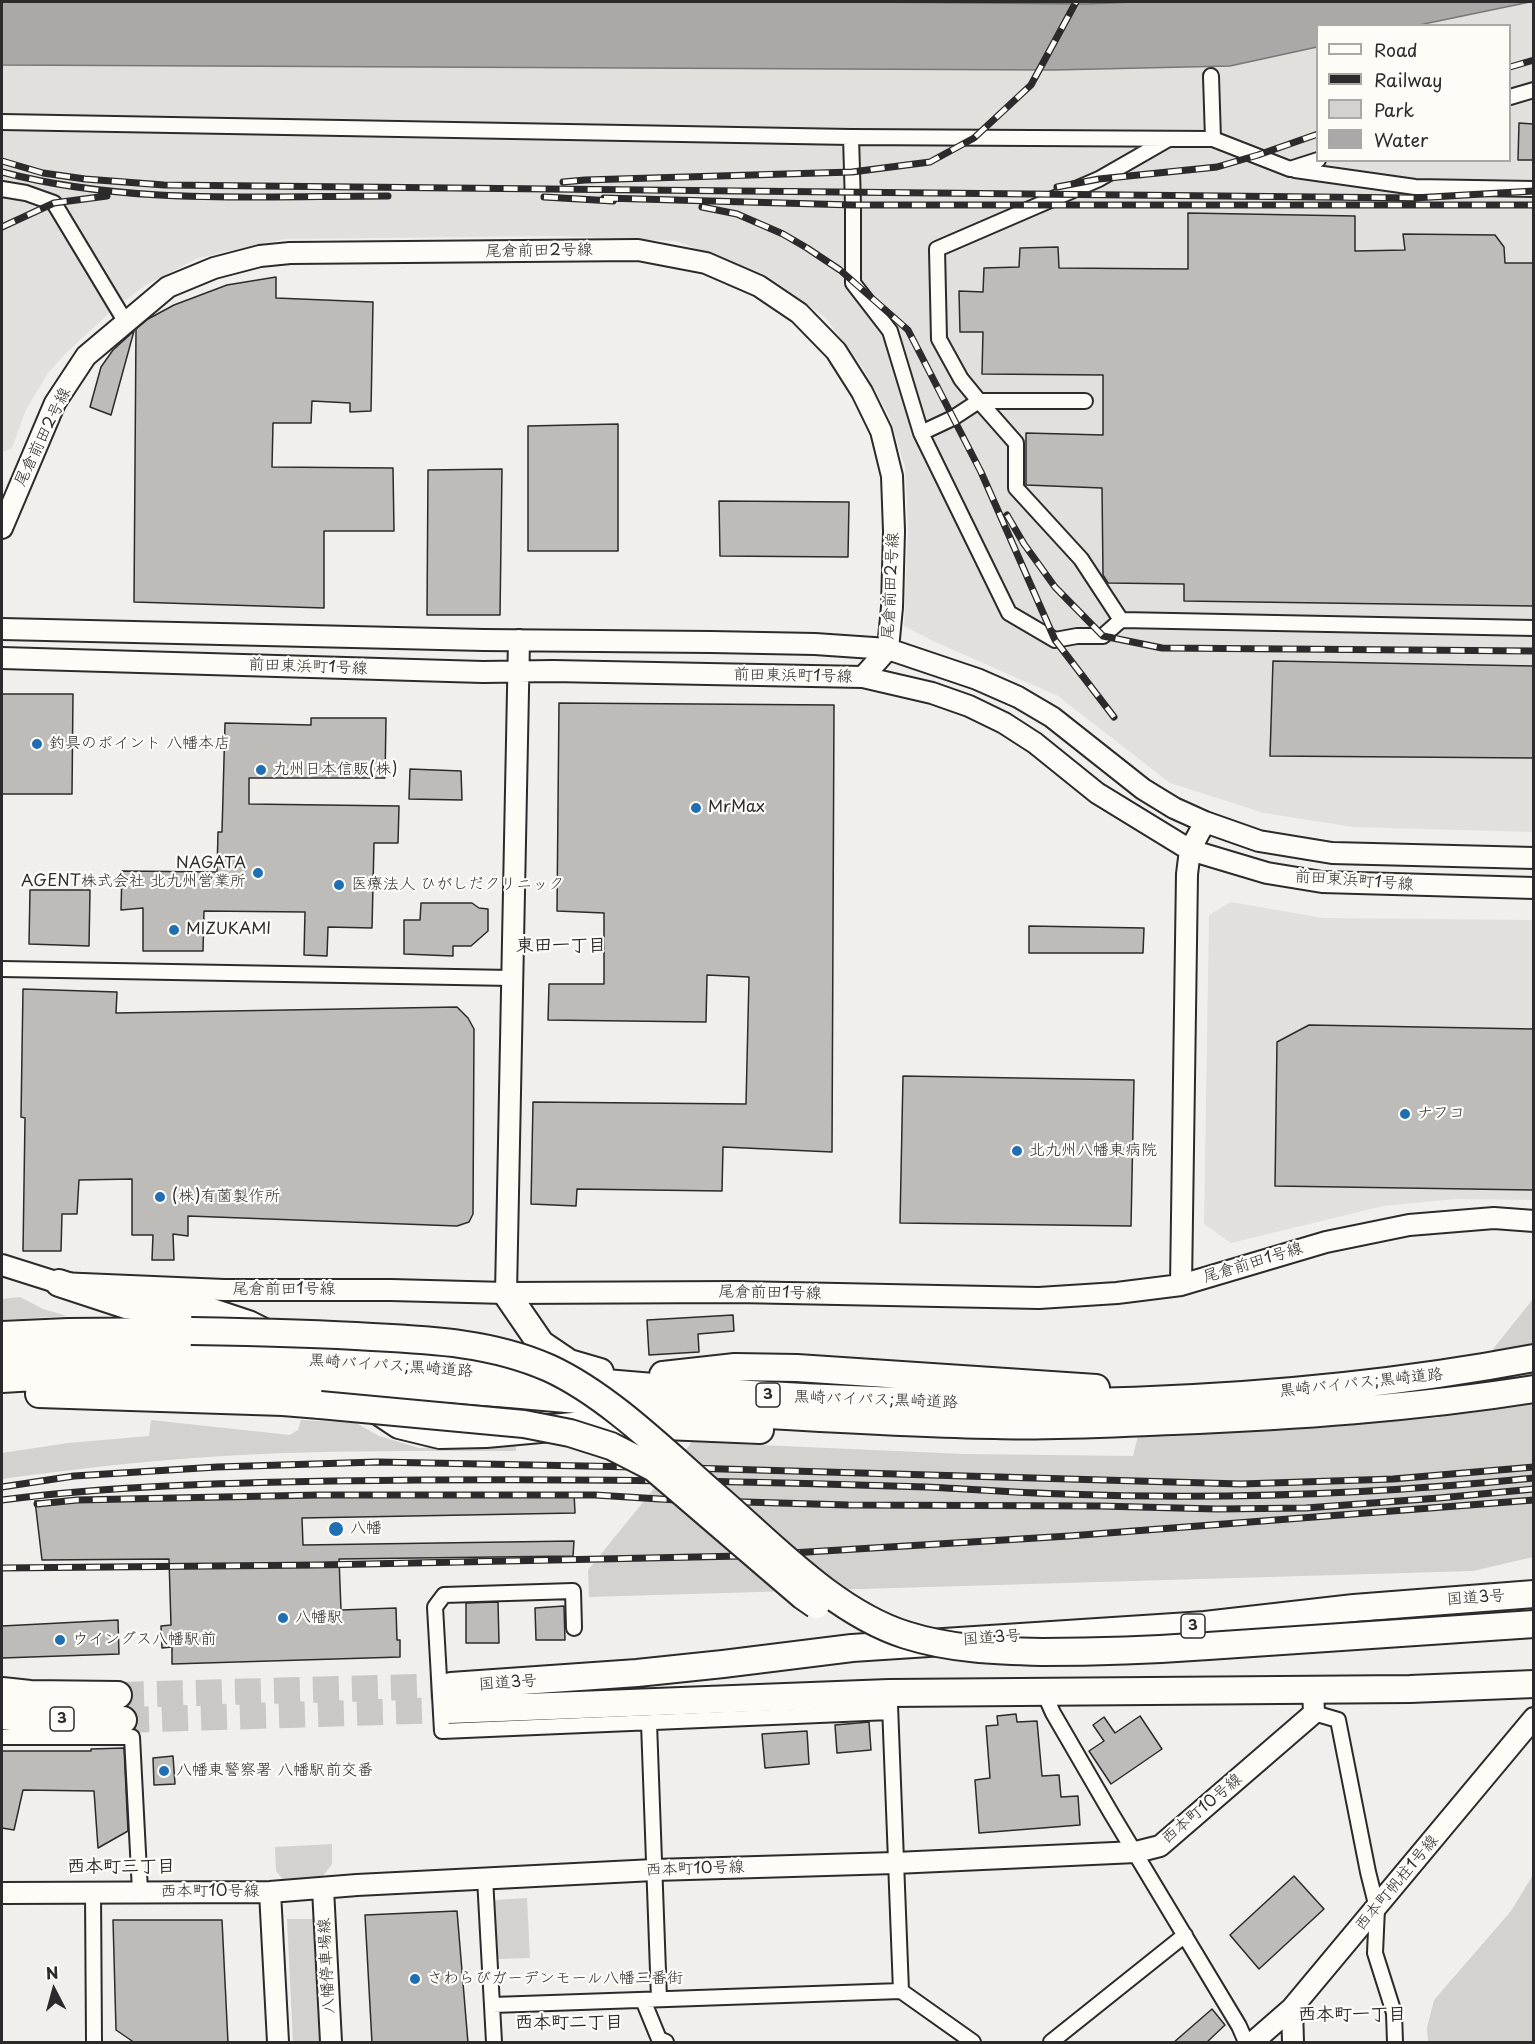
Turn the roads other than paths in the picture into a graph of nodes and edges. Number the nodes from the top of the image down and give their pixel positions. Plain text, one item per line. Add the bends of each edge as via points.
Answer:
1 (1211, 76) dead end
2 (1533, 90) edge
3 (1511, 96) edge
4 (2, 122) edge
5 (850, 137) junction
6 (1169, 139) junction
7 (1213, 139) junction
8 (1316, 160) edge
9 (1290, 169) junction
10 (2, 189) edge
11 (1533, 189) edge
12 (125, 321) junction
13 (979, 401) junction
14 (1085, 401) dead end
15 (921, 433) junction
16 (2, 528) edge
17 (1121, 620) junction
18 (1533, 628) edge
19 (2, 629) edge
20 (519, 640) junction
21 (888, 650) junction
22 (2, 658) edge
23 (519, 671) junction
24 (863, 676) junction
25 (1205, 822) junction
26 (1190, 850) junction
27 (1533, 858) edge
28 (1533, 888) edge
29 (2, 969) edge
30 (512, 978) junction
31 (1533, 1221) edge
32 (2, 1265) edge
33 (59, 1283) junction
34 (1181, 1285) junction
35 (506, 1293) junction
36 (2, 1335) edge
37 (274, 1338) dead end
38 (1533, 1358) edge
39 (2, 1359) edge
40 (2, 1379) edge
41 (1533, 1389) edge
42 (1274, 1393) junction
43 (2, 1394) edge
44 (356, 1397) dead end
45 (997, 1425) junction
46 (1533, 1594) edge
47 (1533, 1624) edge
48 (574, 1628) dead end
49 (1533, 1640) edge
50 (1533, 1684) edge
51 (2, 1691) edge
52 (1044, 1693) junction
53 (118, 1695) tunnel mouth
54 (1314, 1701) junction
55 (890, 1703) junction
56 (2, 1716) edge
57 (1533, 1718) edge
58 (123, 1719) tunnel mouth
59 (649, 1723) junction
60 (2, 1737) edge
61 (1136, 1852) junction
62 (895, 1863) junction
63 (654, 1870) junction
64 (485, 1878) junction
65 (323, 1889) junction
66 (140, 1891) junction
67 (93, 1892) junction
68 (270, 1892) junction
69 (2, 1893) edge
70 (1377, 1908) junction
71 (1185, 1935) junction
72 (901, 1990) junction
73 (659, 1999) junction
74 (643, 2000) junction
75 (493, 2005) junction
76 (1293, 2008) junction
77 (94, 2043) edge
78 (278, 2043) edge
79 (331, 2043) edge
80 (494, 2043) edge
81 (666, 2043) edge
82 (973, 2043) edge
83 (1051, 2043) edge
84 (1246, 2043) edge
85 (1253, 2043) edge
86 (1293, 2043) edge
87 (1395, 2043) edge

1 - 7 street
2 - 3 street
4 - 5 street
5 - 6 street
5 - 15 street via 853,283 890,331
6 - 7 street
6 - 13 street via 1099,179 937,249 939,339 961,379
7 - 9 street
8 - 9 street
9 - 11 street via 1415,187
10 - 12 street via 54,203
12 - 16 street, 尾倉前田2号線 via 86,356 55,403
12 - 21 street, 尾倉前田2号線 via 168,287 204,271 260,256 290,253 638,250 706,263 759,286 799,313 836,351 881,430 892,476 894,531
13 - 14 street
13 - 15 street
13 - 17 street via 1016,443 1016,488 1081,559
15 - 17 street via 1009,613 1055,640 1103,636
17 - 18 street
19 - 20 street, 前田東浜町1号線
20 - 21 street, 前田東浜町1号線 via 815,645
20 - 23 street
21 - 24 street, 尾倉前田2号線
21 - 25 street, 前田東浜町1号線 via 1017,697 1052,717 1143,789
22 - 23 street, 前田東浜町1号線
23 - 24 street, 前田東浜町1号線
23 - 30 street
24 - 26 street, 前田東浜町1号線 via 932,693 1004,723 1097,793
25 - 26 street
25 - 27 street, 前田東浜町1号線 via 1259,841 1332,854
26 - 28 street, 前田東浜町1号線 via 1267,873 1322,882
26 - 34 street
29 - 30 street
30 - 35 street
31 - 34 street, 尾倉前田1号線 via 1494,1218 1409,1224 1326,1242
32 - 33 street, 尾倉前田1号線
33 - 35 street, 尾倉前田1号線 via 224,1290
33 - 37 highway via 126,1305 208,1311 249,1324
34 - 35 street, 尾倉前田1号線 via 1039,1298 737,1292
35 - 42 highway via 541,1344 569,1363 603,1373 644,1376 735,1367 798,1368 1127,1390
36 - 47 highway, bridge via 287,1333 449,1342 523,1358 552,1369 618,1411 832,1597 903,1635 946,1646 1002,1651 1140,1650
38 - 42 highway, 黒崎バイパス;黒崎道路 / 3 via 1402,1380
39 - 42 highway, 黒崎バイパス;黒崎道路 / 3 via 170,1355 290,1359 730,1393 930,1402 1059,1403
40 - 45 highway, 黒崎バイパス;黒崎道路 / 3 via 294,1379 787,1416
41 - 45 highway, 黒崎バイパス;黒崎道路 / 3 via 1385,1409
43 - 49 highway, bridge via 320,1405 524,1424 570,1433 611,1446 654,1468 803,1596 854,1630 904,1652 948,1663 1152,1665
44 - 45 highway via 399,1425 440,1435 584,1425 872,1433
46 - 55 highway, 国道3号 / 3 via 1194,1626 852,1648 449,1698
48 - 59 street via 573,1591 444,1595 435,1606 442,1731
50 - 54 highway, 国道3号 / 3 via 1410,1689
51 - 53 highway, 3
52 - 54 highway, 国道3号 / 3
52 - 55 highway, 国道3号 / 3
52 - 61 street
54 - 61 street, 西本町10号線 via 1160,1846
54 - 70 street via 1338,1720
55 - 59 street
55 - 62 street
56 - 58 highway, 3
57 - 70 street, 西本町帆柱1号線
59 - 63 street
60 - 66 street via 132,1737
61 - 62 street, 西本町10号線
61 - 71 street
62 - 63 street, 西本町10号線
62 - 72 street
63 - 64 street, 西本町10号線
63 - 73 street
64 - 65 street, 西本町10号線
64 - 75 street
65 - 68 street, 西本町10号線
65 - 79 street, 八幡停車場線
66 - 67 street, 西本町10号線
66 - 68 street, 西本町10号線
67 - 69 street, 西本町10号線
67 - 77 street
68 - 78 street
70 - 76 street, 西本町帆柱1号線
70 - 87 street via 1375,1953 1394,2013
71 - 83 street
71 - 84 street
72 - 73 street
72 - 82 street
73 - 74 street
74 - 75 street
74 - 81 street via 659,2039
75 - 80 street
76 - 85 street, 西本町帆柱1号線
76 - 86 street

